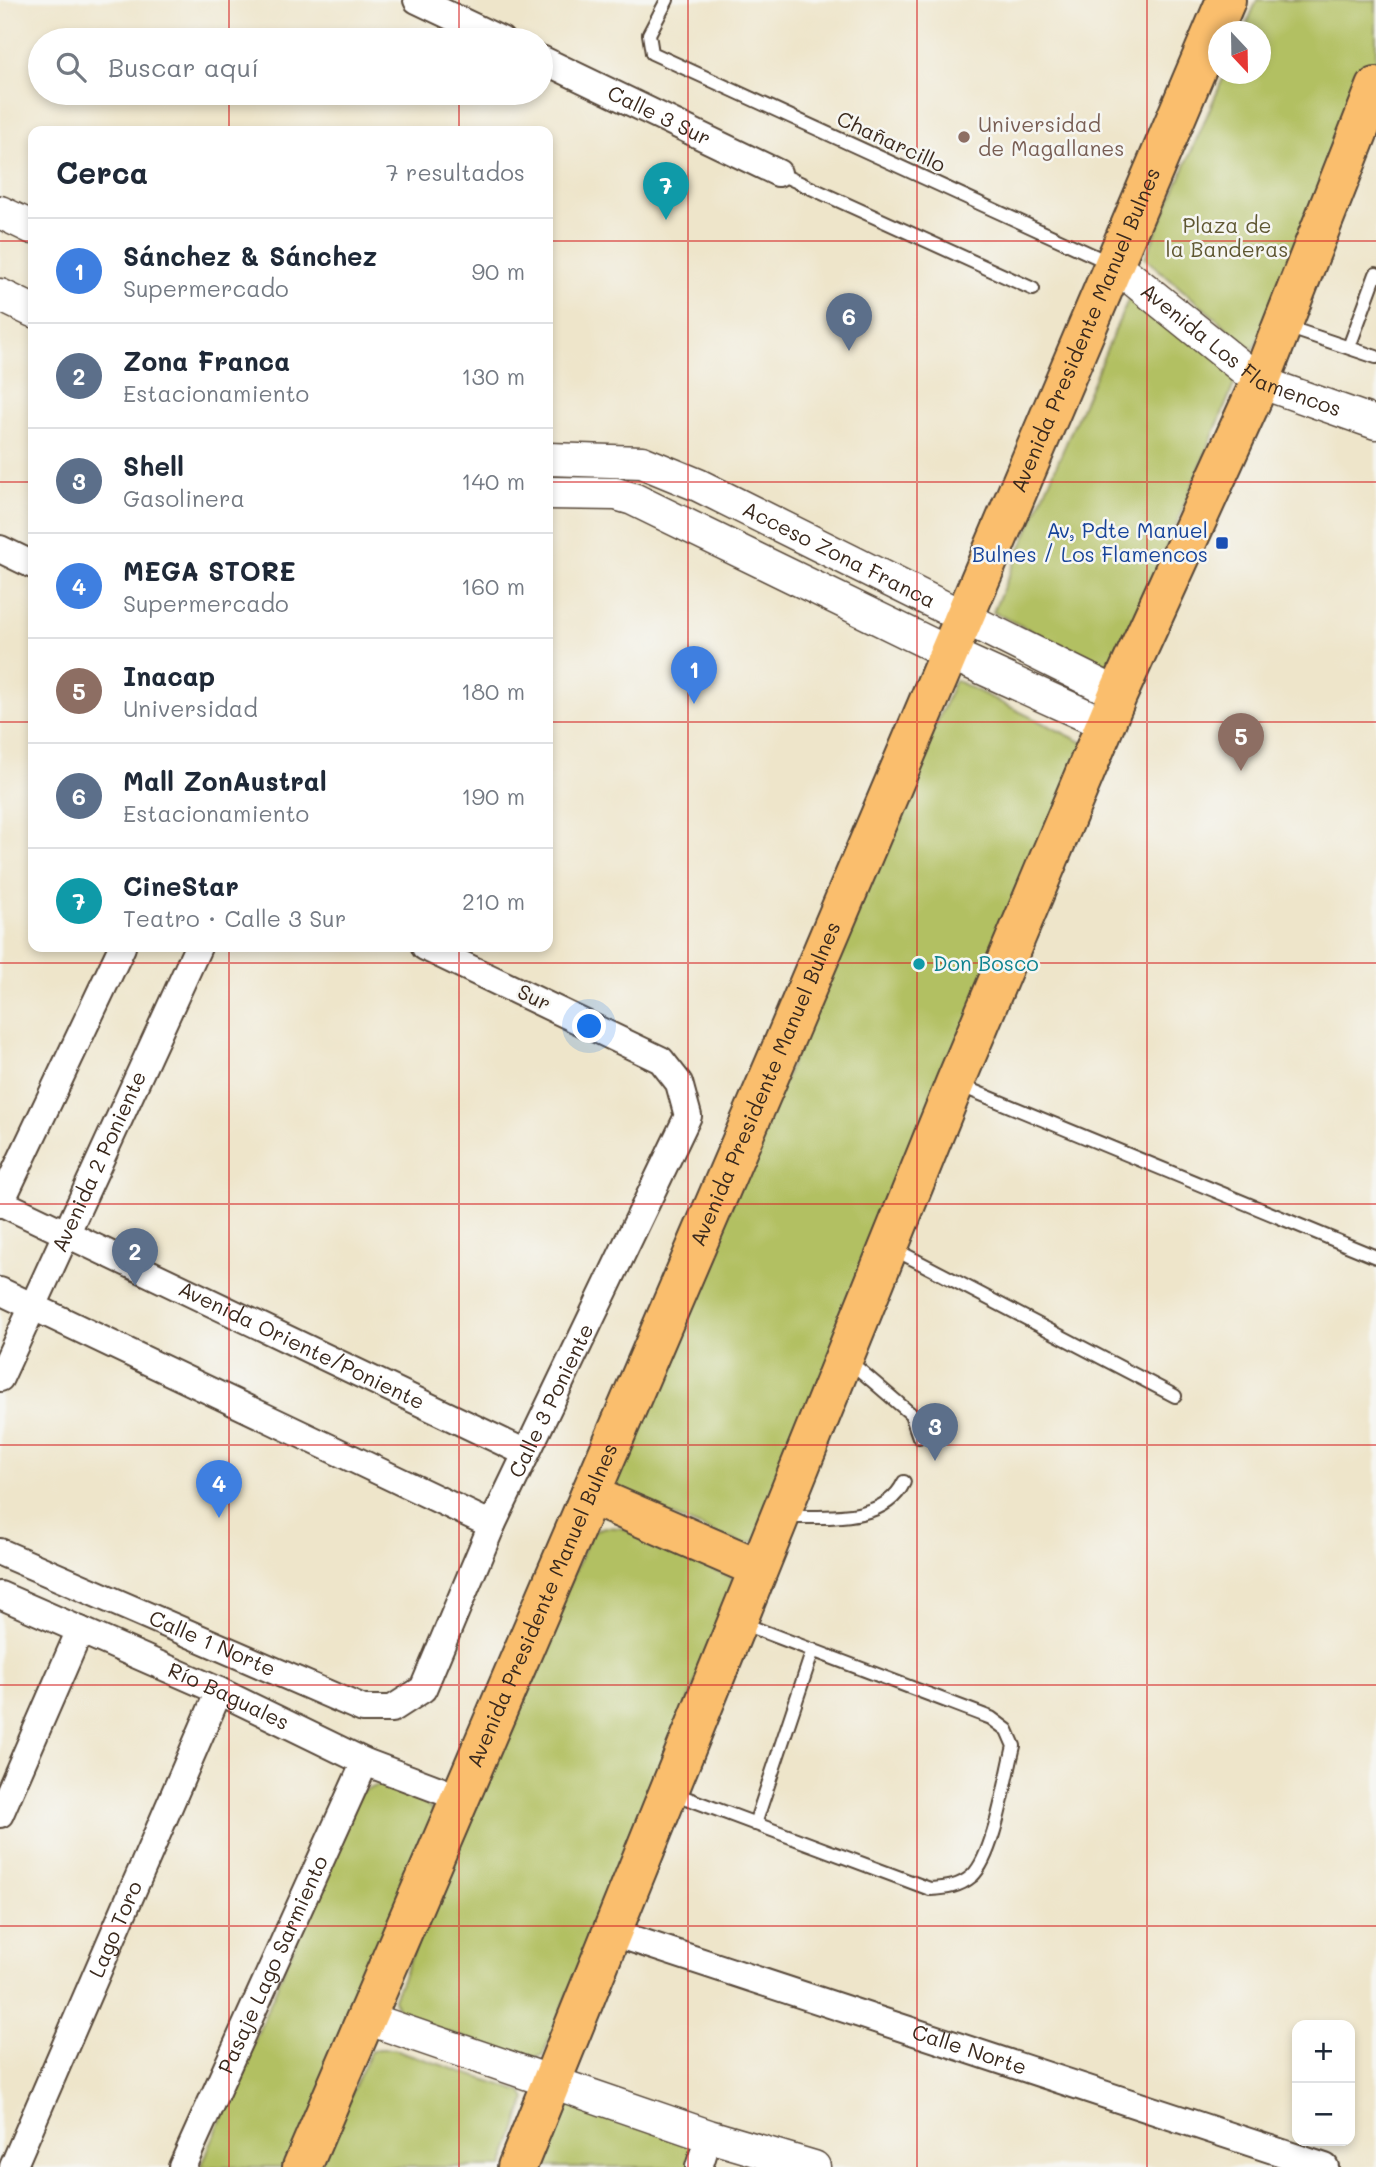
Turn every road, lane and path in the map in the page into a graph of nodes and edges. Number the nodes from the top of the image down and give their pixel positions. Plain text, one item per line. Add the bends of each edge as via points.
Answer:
1 (417, 0) edge
2 (667, 0) edge
3 (1226, 0) edge
4 (476, 28) edge
5 (553, 65) edge
6 (1376, 88) edge
7 (778, 173) joint
8 (0, 212) edge
9 (28, 226) edge
10 (1115, 265) junction
11 (1376, 274) edge
12 (1033, 289) dead end
13 (0, 295) edge
14 (28, 309) edge
15 (1282, 326) junction
16 (1349, 347) junction
17 (1376, 357) edge
18 (1260, 382) junction
19 (1376, 423) edge
20 (553, 459) edge
21 (553, 493) edge
22 (0, 550) edge
23 (28, 563) edge
24 (965, 617) junction
25 (948, 653) junction
26 (1112, 709) junction
27 (120, 952) edge
28 (196, 952) edge
29 (435, 952) edge
30 (955, 1083) junction
31 (688, 1116) joint
32 (0, 1202) edge
33 (66, 1233) junction
34 (888, 1246) junction
35 (1376, 1257) edge
36 (0, 1292) edge
37 (32, 1307) junction
38 (844, 1356) junction
39 (0, 1378) edge
40 (1175, 1396) dead end
41 (919, 1437) dead end
42 (526, 1453) junction
43 (904, 1482) dead end
44 (590, 1495) junction
45 (778, 1518) junction
46 (492, 1525) junction
47 (0, 1552) edge
48 (758, 1568) junction
49 (0, 1595) edge
50 (737, 1622) junction
51 (80, 1630) junction
52 (813, 1650) junction
53 (423, 1689) joint
54 (219, 1691) junction
55 (365, 1762) junction
56 (670, 1792) junction
57 (458, 1797) junction
58 (0, 1814) edge
59 (755, 1824) junction
60 (614, 1933) junction
61 (366, 2018) junction
62 (551, 2080) junction
63 (709, 2136) junction
64 (13, 2167) edge
65 (182, 2167) edge
66 (302, 2167) edge
67 (517, 2167) edge
68 (699, 2167) edge
69 (814, 2167) edge
70 (1325, 2167) edge

1 - 4 street
2 - 10 lane, Chañarcillo via 649,34 652,52
3 - 10 main road, Avenida Presidente Manuel Bulnes
5 - 7 street, Calle 3 Sur
6 - 15 main road
7 - 12 lane
8 - 9 street
10 - 18 street, Avenida Los Flamencos
10 - 24 main road, Avenida Presidente Manuel Bulnes
11 - 16 lane
13 - 14 street
15 - 16 lane
15 - 18 main road
16 - 17 lane
18 - 19 street, Avenida Los Flamencos
18 - 26 main road
20 - 24 street, Acceso Zona Franca via 642,462
21 - 25 street, Acceso Zona Franca via 615,494 633,499
22 - 23 street
24 - 25 main road, Avenida Presidente Manuel Bulnes
24 - 26 street, Acceso Zona Franca
25 - 26 street, Acceso Zona Franca
25 - 44 main road, Avenida Presidente Manuel Bulnes
26 - 30 main road
27 - 32 street
28 - 33 street, Avenida 2 Poniente
29 - 31 street, Sur via 660,1060 679,1083
30 - 34 main road
30 - 35 lane
31 - 42 street, Calle 3 Poniente
32 - 33 street, Avenida Oriente/Poniente
33 - 37 street, Avenida 2 Poniente
33 - 42 street, Avenida Oriente/Poniente
34 - 38 main road
34 - 40 lane
36 - 37 street
37 - 39 street, Avenida 2 Poniente
37 - 46 street
38 - 41 lane via 911,1414
38 - 45 main road
42 - 46 street, Calle 3 Poniente
43 - 45 lane via 892,1497 866,1512
44 - 48 main road
44 - 57 main road, Avenida Presidente Manuel Bulnes
45 - 48 main road
46 - 53 street, Calle 3 Poniente
47 - 53 street, Calle 1 Norte via 363,1709 392,1709
48 - 50 main road
49 - 51 street, Río Baguales
50 - 52 lane
50 - 56 main road
51 - 54 street, Río Baguales
51 - 58 street
52 - 59 lane
52 - 59 lane via 991,1717 1007,1730 1014,1746 986,1857 972,1876 953,1887 930,1889
54 - 55 street, Río Baguales
54 - 64 street, Lago Toro
55 - 57 street, Río Baguales
55 - 65 street, Pasaje Lago Sarmiento
56 - 59 lane
56 - 60 main road
57 - 61 main road, Avenida Presidente Manuel Bulnes
60 - 62 main road
60 - 70 street, Calle Norte
61 - 62 street
61 - 66 main road, Avenida Presidente Manuel Bulnes
62 - 63 street
62 - 67 main road
63 - 68 street
63 - 69 street

